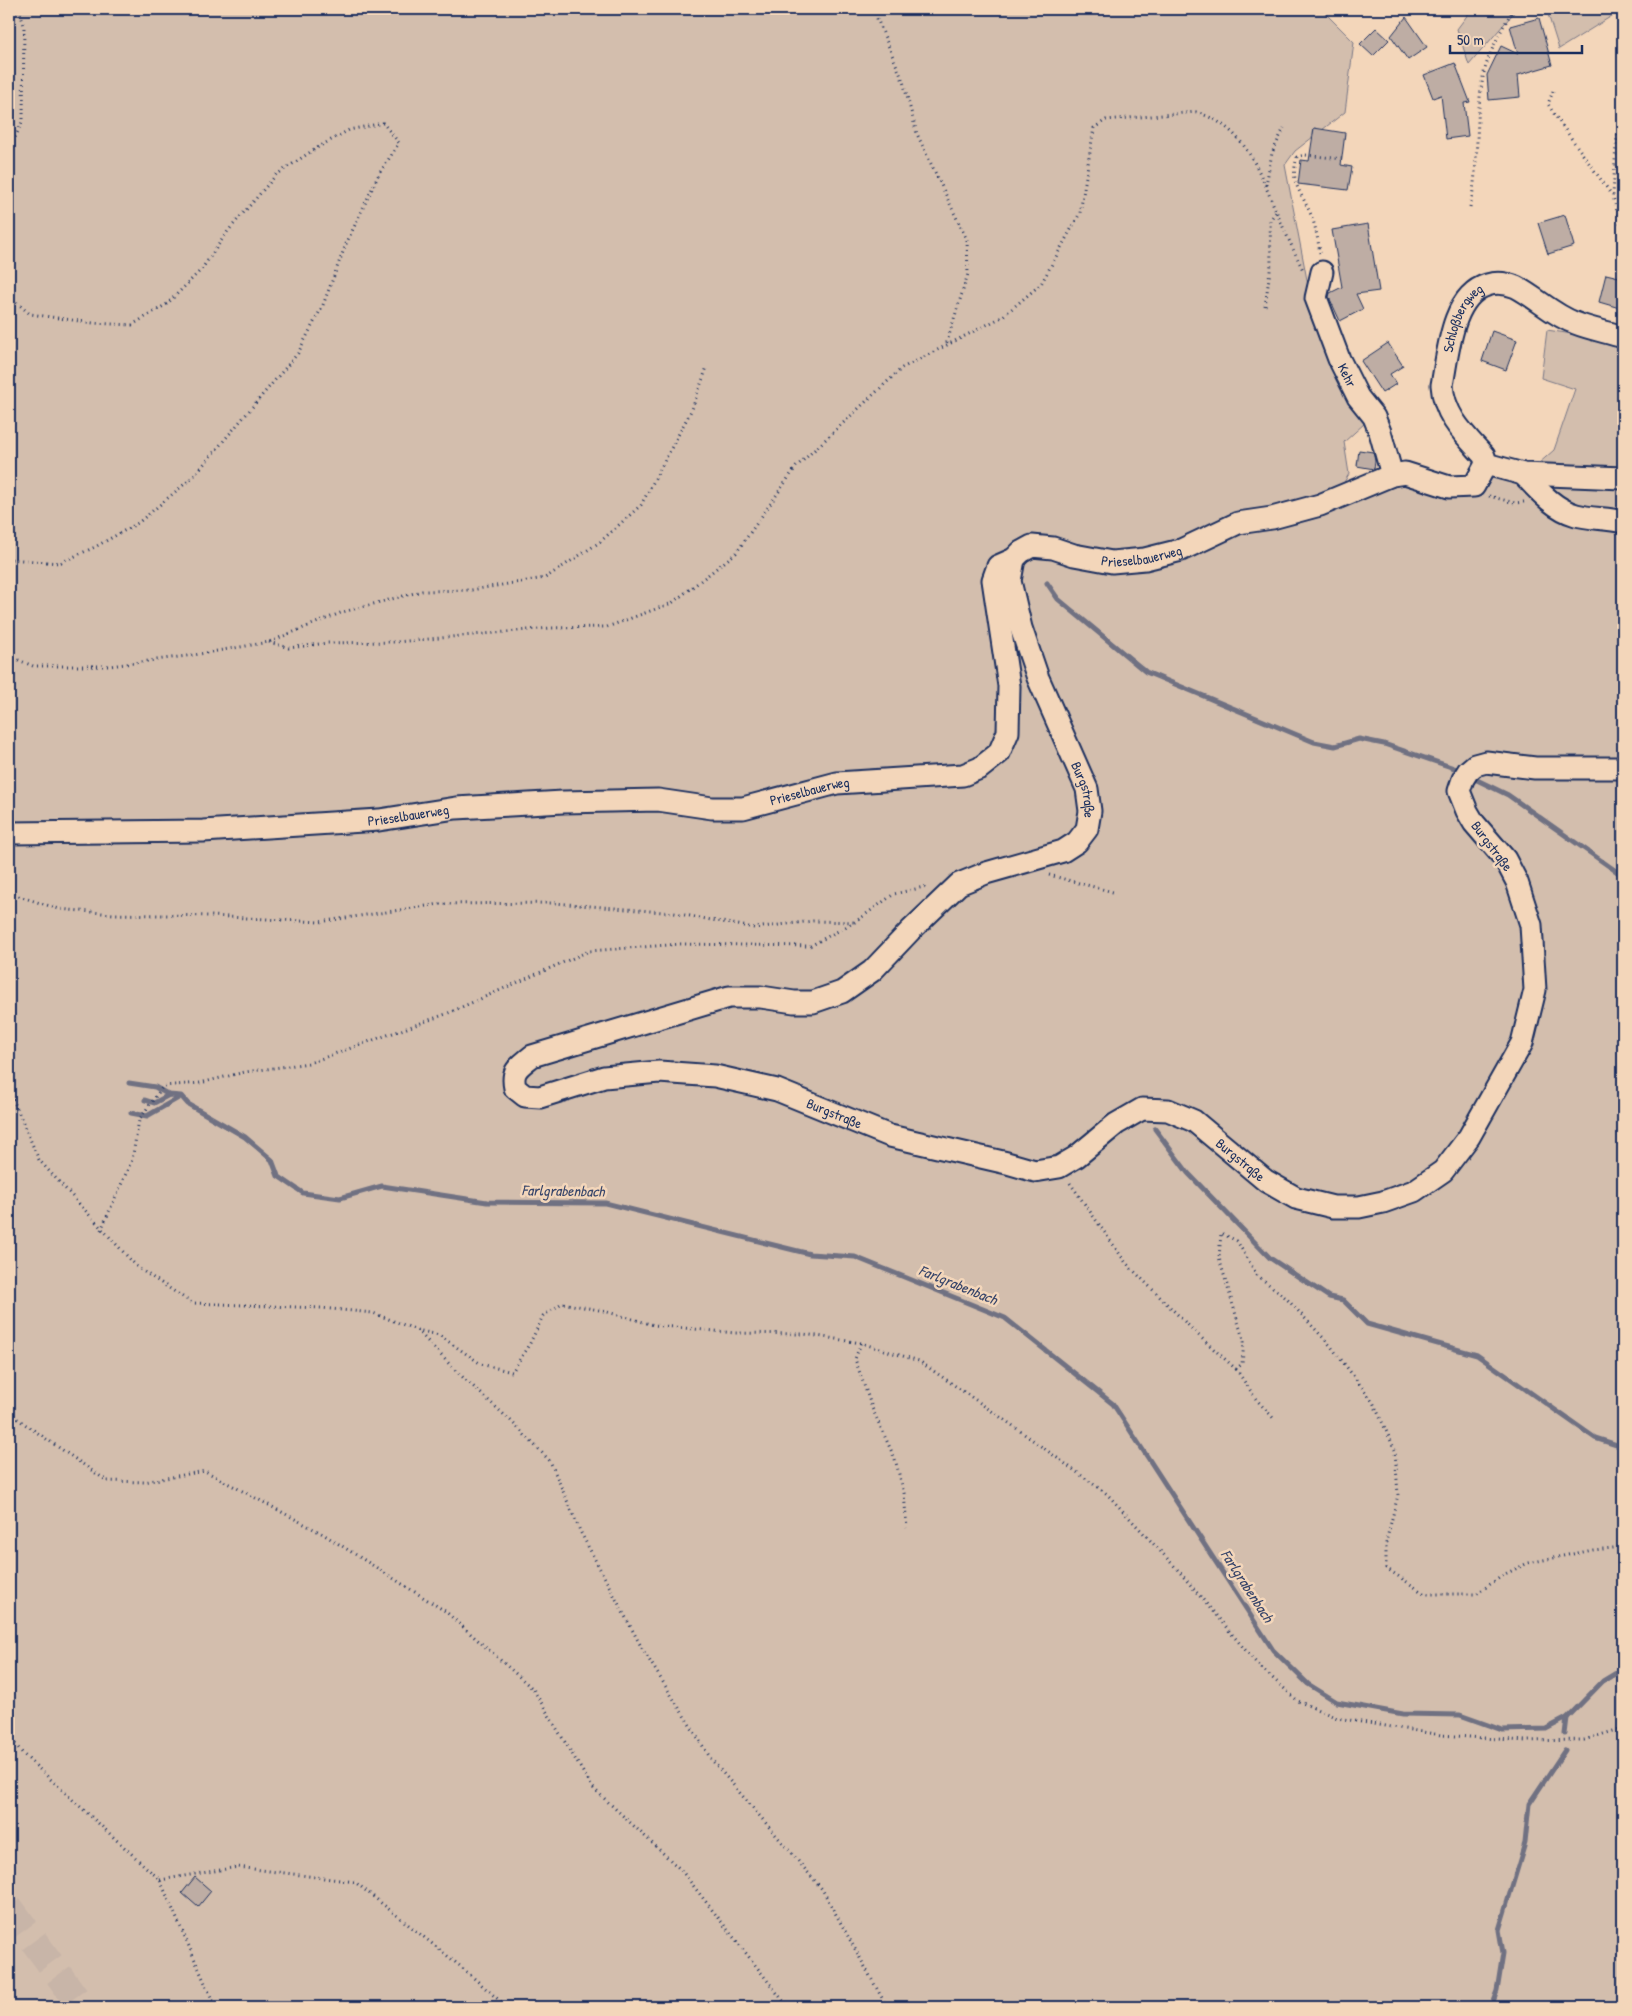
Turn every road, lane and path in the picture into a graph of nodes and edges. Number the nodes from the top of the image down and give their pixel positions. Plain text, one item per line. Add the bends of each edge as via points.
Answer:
1 (19, 9) edge
2 (873, 9) edge
3 (1513, 9) edge
4 (1553, 91) dead end
5 (1623, 105) edge
6 (1284, 128) dead end
7 (9, 151) edge
8 (1344, 158) dead end
9 (1266, 186) junction
10 (1613, 196) junction
11 (1470, 207) dead end
12 (1276, 212) junction
13 (1623, 234) edge
14 (1322, 272) joint
15 (9, 296) edge
16 (1316, 298) junction
17 (1265, 306) dead end
18 (1623, 337) edge
19 (946, 346) junction
20 (706, 366) dead end
21 (1486, 464) junction
22 (1523, 474) junction
23 (1392, 475) junction
24 (1623, 478) edge
25 (1474, 486) junction
26 (1548, 500) junction
27 (1623, 522) edge
28 (9, 558) edge
29 (1014, 559) junction
30 (269, 642) junction
31 (9, 656) edge
32 (1623, 768) edge
33 (9, 833) edge
34 (1046, 874) dead end
35 (1113, 892) dead end
36 (9, 893) edge
37 (894, 894) dead end
38 (854, 922) junction
39 (9, 1090) edge
40 (1059, 1166) junction
41 (101, 1230) junction
42 (417, 1330) junction
43 (861, 1343) junction
44 (1236, 1369) junction
45 (9, 1413) edge
46 (1276, 1420) dead end
47 (908, 1528) dead end
48 (1623, 1547) edge
49 (1623, 1728) edge
50 (9, 1736) edge
51 (160, 1880) junction
52 (217, 2007) edge
53 (507, 2007) edge
54 (788, 2007) edge
55 (887, 2007) edge

1 - 7 path via 24,25 23,120
2 - 19 path via 903,81 917,134 967,240 968,274
3 - 11 path via 1491,50 1482,83 1475,147 1475,186
4 - 10 path via 1548,104
5 - 10 path via 1616,144
6 - 9 path via 1272,153
8 - 14 path via 1305,155 1297,157 1294,166 1294,182 1318,237
9 - 12 path
9 - 19 path via 1256,162 1227,126 1210,116 1196,112 1106,120 1094,128 1080,213 1042,284 1002,317
10 - 13 path
12 - 16 path
12 - 17 path via 1270,220 1271,264
14 - 16 street
15 - 28 path via 30,314 132,325 168,304 201,270 228,231 276,175 349,130 384,124 399,143 375,183 346,244 323,306 298,353 193,477 138,523 60,563
16 - 23 street, Kehr via 1338,359 1358,397 1374,418
18 - 21 street, Schloßbergweg via 1575,323 1554,313 1525,292 1503,283 1475,290 1461,307 1455,324 1442,386 1451,418 1484,456
19 - 30 path via 902,368 796,467 736,553 672,604 607,627 550,628 289,648
20 - 30 path via 692,409 641,505 600,542 545,578 471,590 422,591 343,612
21 - 22 street
21 - 25 street
22 - 24 street
22 - 26 street
23 - 25 street via 1405,472 1450,487
23 - 29 street, Prieselbauerweg via 1320,505 1238,523 1181,550 1145,559 1112,562 1032,546
25 - 26 path via 1486,495 1515,503
26 - 27 street via 1576,515
29 - 33 street, Prieselbauerweg via 998,566 993,580 1009,686 1008,732 999,753 980,768 963,775 837,783 743,808 712,808 658,800 562,802 456,808 379,820 203,831
29 - 40 street, Burgstraße via 1010,581 1021,628 1038,678 1087,789 1090,811 1087,828 1077,842 1063,851 959,884 872,971 842,992 813,1002 761,997 729,998 532,1056 517,1068 512,1078 520,1092 540,1097 604,1077 660,1072 715,1076 777,1090 890,1136 1035,1171
30 - 31 path via 110,666 33,666
32 - 40 street, Burgstraße via 1535,768 1486,762 1468,771 1463,779 1460,791 1467,811 1505,859 1523,899 1531,924 1536,990 1522,1044 1468,1137 1443,1171 1414,1191 1383,1202 1359,1207 1332,1207 1296,1198 1266,1181 1194,1121 1168,1110 1142,1109
34 - 35 path
36 - 38 path via 68,910 319,922 440,904 545,904 674,913 754,928 813,921
37 - 38 path
38 - 41 path via 810,946 681,944 589,951 446,1014 309,1063 245,1072 200,1083 163,1086 139,1120 132,1160
39 - 41 path via 39,1160
40 - 44 path via 1126,1263
41 - 42 path via 138,1268 192,1303 373,1313
42 - 43 path via 439,1335 481,1364 512,1372 543,1316 562,1303 654,1325 735,1333 804,1334
42 - 55 path via 550,1462 581,1533 642,1650 711,1759 822,1889
43 - 47 path via 855,1359 895,1459 904,1493
43 - 49 path via 919,1362 1107,1494 1177,1569 1258,1665 1298,1701 1337,1718 1440,1735 1526,1741 1584,1740
44 - 46 path
44 - 48 path via 1242,1364 1244,1342 1219,1258 1221,1233 1237,1241 1257,1275 1286,1298 1330,1346 1373,1402 1395,1450 1398,1495 1386,1542 1386,1568 1425,1594 1476,1594 1528,1563
45 - 54 path via 107,1481 144,1482 205,1471 323,1534 445,1611 533,1689 592,1787 681,1870
50 - 51 path via 23,1754
51 - 52 path
51 - 53 path via 238,1867 355,1882

